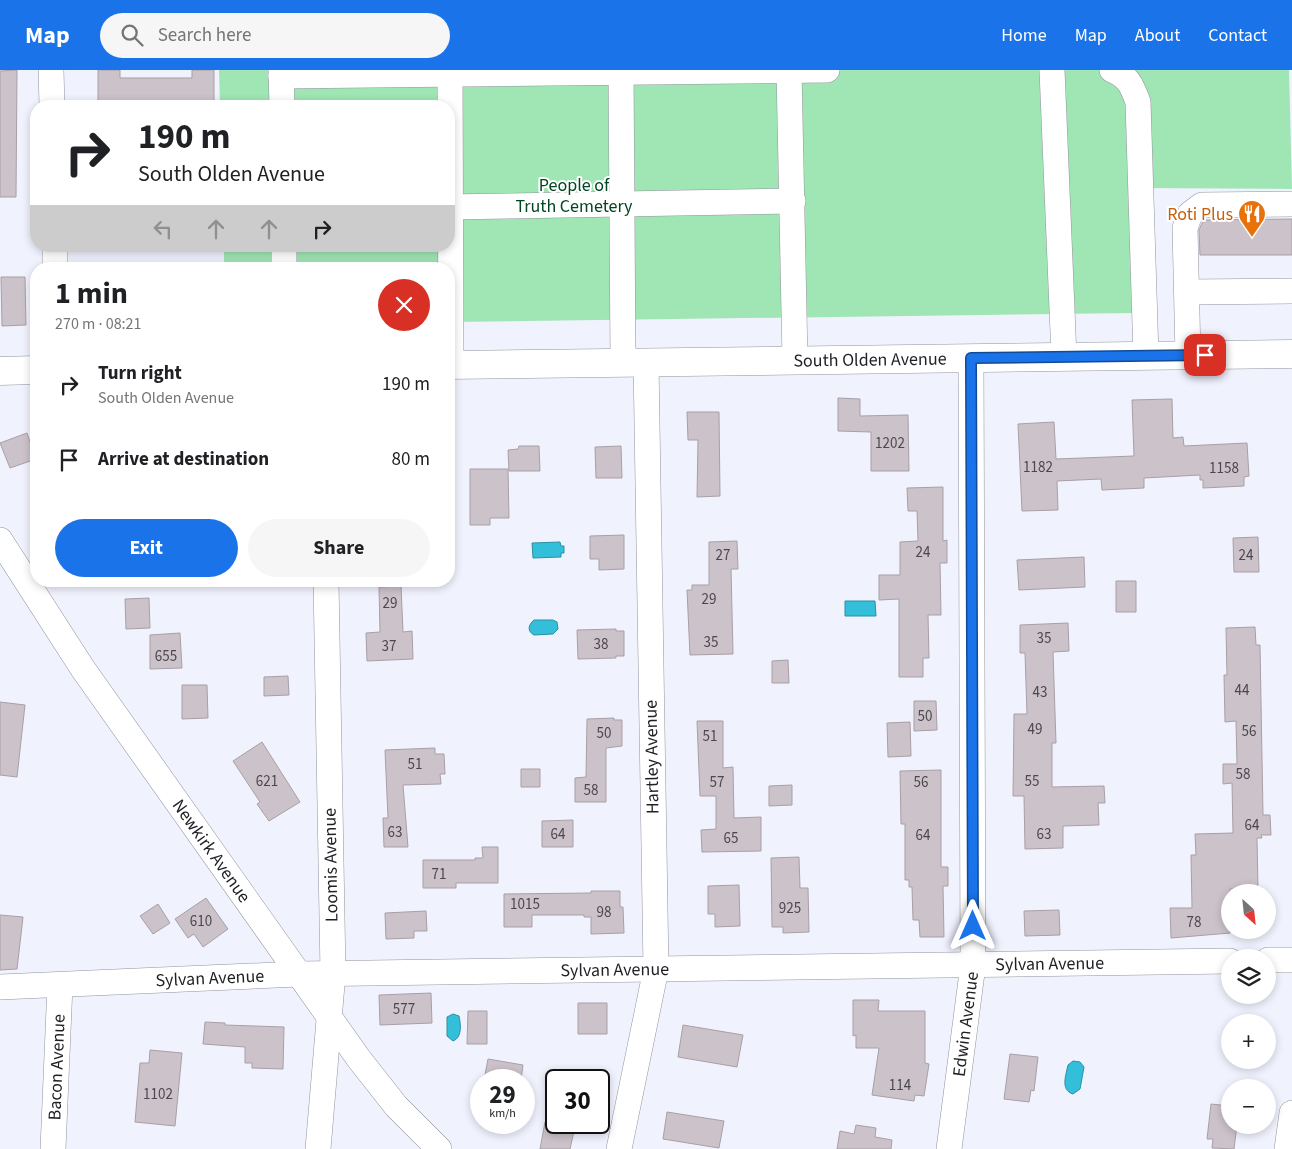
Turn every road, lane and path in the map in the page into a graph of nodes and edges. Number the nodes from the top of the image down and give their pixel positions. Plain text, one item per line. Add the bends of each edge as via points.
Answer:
1 (52, 70) edge
2 (789, 70) edge
3 (827, 70) edge
4 (1052, 70) edge
5 (1112, 70) edge
6 (621, 71) edge
7 (450, 72) edge
8 (281, 73) edge
9 (52, 100) edge
10 (282, 100) edge
11 (450, 100) edge
12 (793, 200) junction
13 (622, 204) junction
14 (1292, 204) edge
15 (455, 207) edge
16 (1292, 291) edge
17 (1187, 292) junction
18 (1292, 354) edge
19 (1146, 356) junction
20 (1188, 356) junction
21 (1064, 357) junction
22 (971, 358) junction
23 (795, 360) junction
24 (634, 362) junction
25 (455, 365) edge
26 (30, 370) edge
27 (0, 371) edge
28 (0, 540) edge
29 (30, 587) edge
30 (30, 587) edge
31 (326, 587) edge
32 (1276, 960) edge
33 (1292, 960) edge
34 (1221, 961) edge
35 (973, 965) junction
36 (656, 969) junction
37 (333, 973) junction
38 (299, 974) junction
39 (60, 985) junction
40 (0, 987) edge
41 (329, 1017) junction
42 (1292, 1113) edge
43 (53, 1149) edge
44 (318, 1149) edge
45 (439, 1149) edge
46 (619, 1149) edge
47 (949, 1149) edge
48 (1287, 1149) edge

1 - 9 street
2 - 3 street
2 - 6 street
2 - 12 street
4 - 21 street
5 - 19 street via 1132,85 1138,102
6 - 7 street
6 - 13 street, Hartley Avenue
7 - 8 street
7 - 11 street
8 - 10 street
12 - 13 street
12 - 23 street
13 - 15 street
13 - 24 street, Hartley Avenue
14 - 17 street via 1202,205 1190,214 1185,228
16 - 17 street
17 - 20 street
18 - 20 main road, South Olden Avenue
19 - 20 main road, South Olden Avenue
19 - 21 main road, South Olden Avenue
21 - 22 main road, South Olden Avenue
22 - 23 main road, South Olden Avenue
22 - 35 street, Edwin Avenue
23 - 24 main road, South Olden Avenue
24 - 25 main road, South Olden Avenue
24 - 36 street, Hartley Avenue
26 - 27 main road
28 - 30 street, Newkirk Avenue
29 - 38 street, Newkirk Avenue via 83,669
31 - 37 street, Loomis Avenue
32 - 33 street
34 - 35 street, Sylvan Avenue
35 - 36 street, Sylvan Avenue
35 - 47 street, Edwin Avenue
36 - 37 street, Sylvan Avenue
36 - 46 street, Hartley Avenue
37 - 38 street, Sylvan Avenue
37 - 41 street, Loomis Avenue
38 - 39 street, Sylvan Avenue
38 - 41 street, Newkirk Avenue
39 - 40 street, Sylvan Avenue
39 - 43 street, Bacon Avenue
41 - 44 street, Loomis Avenue
41 - 45 street, Newkirk Avenue via 391,1100
42 - 48 street

